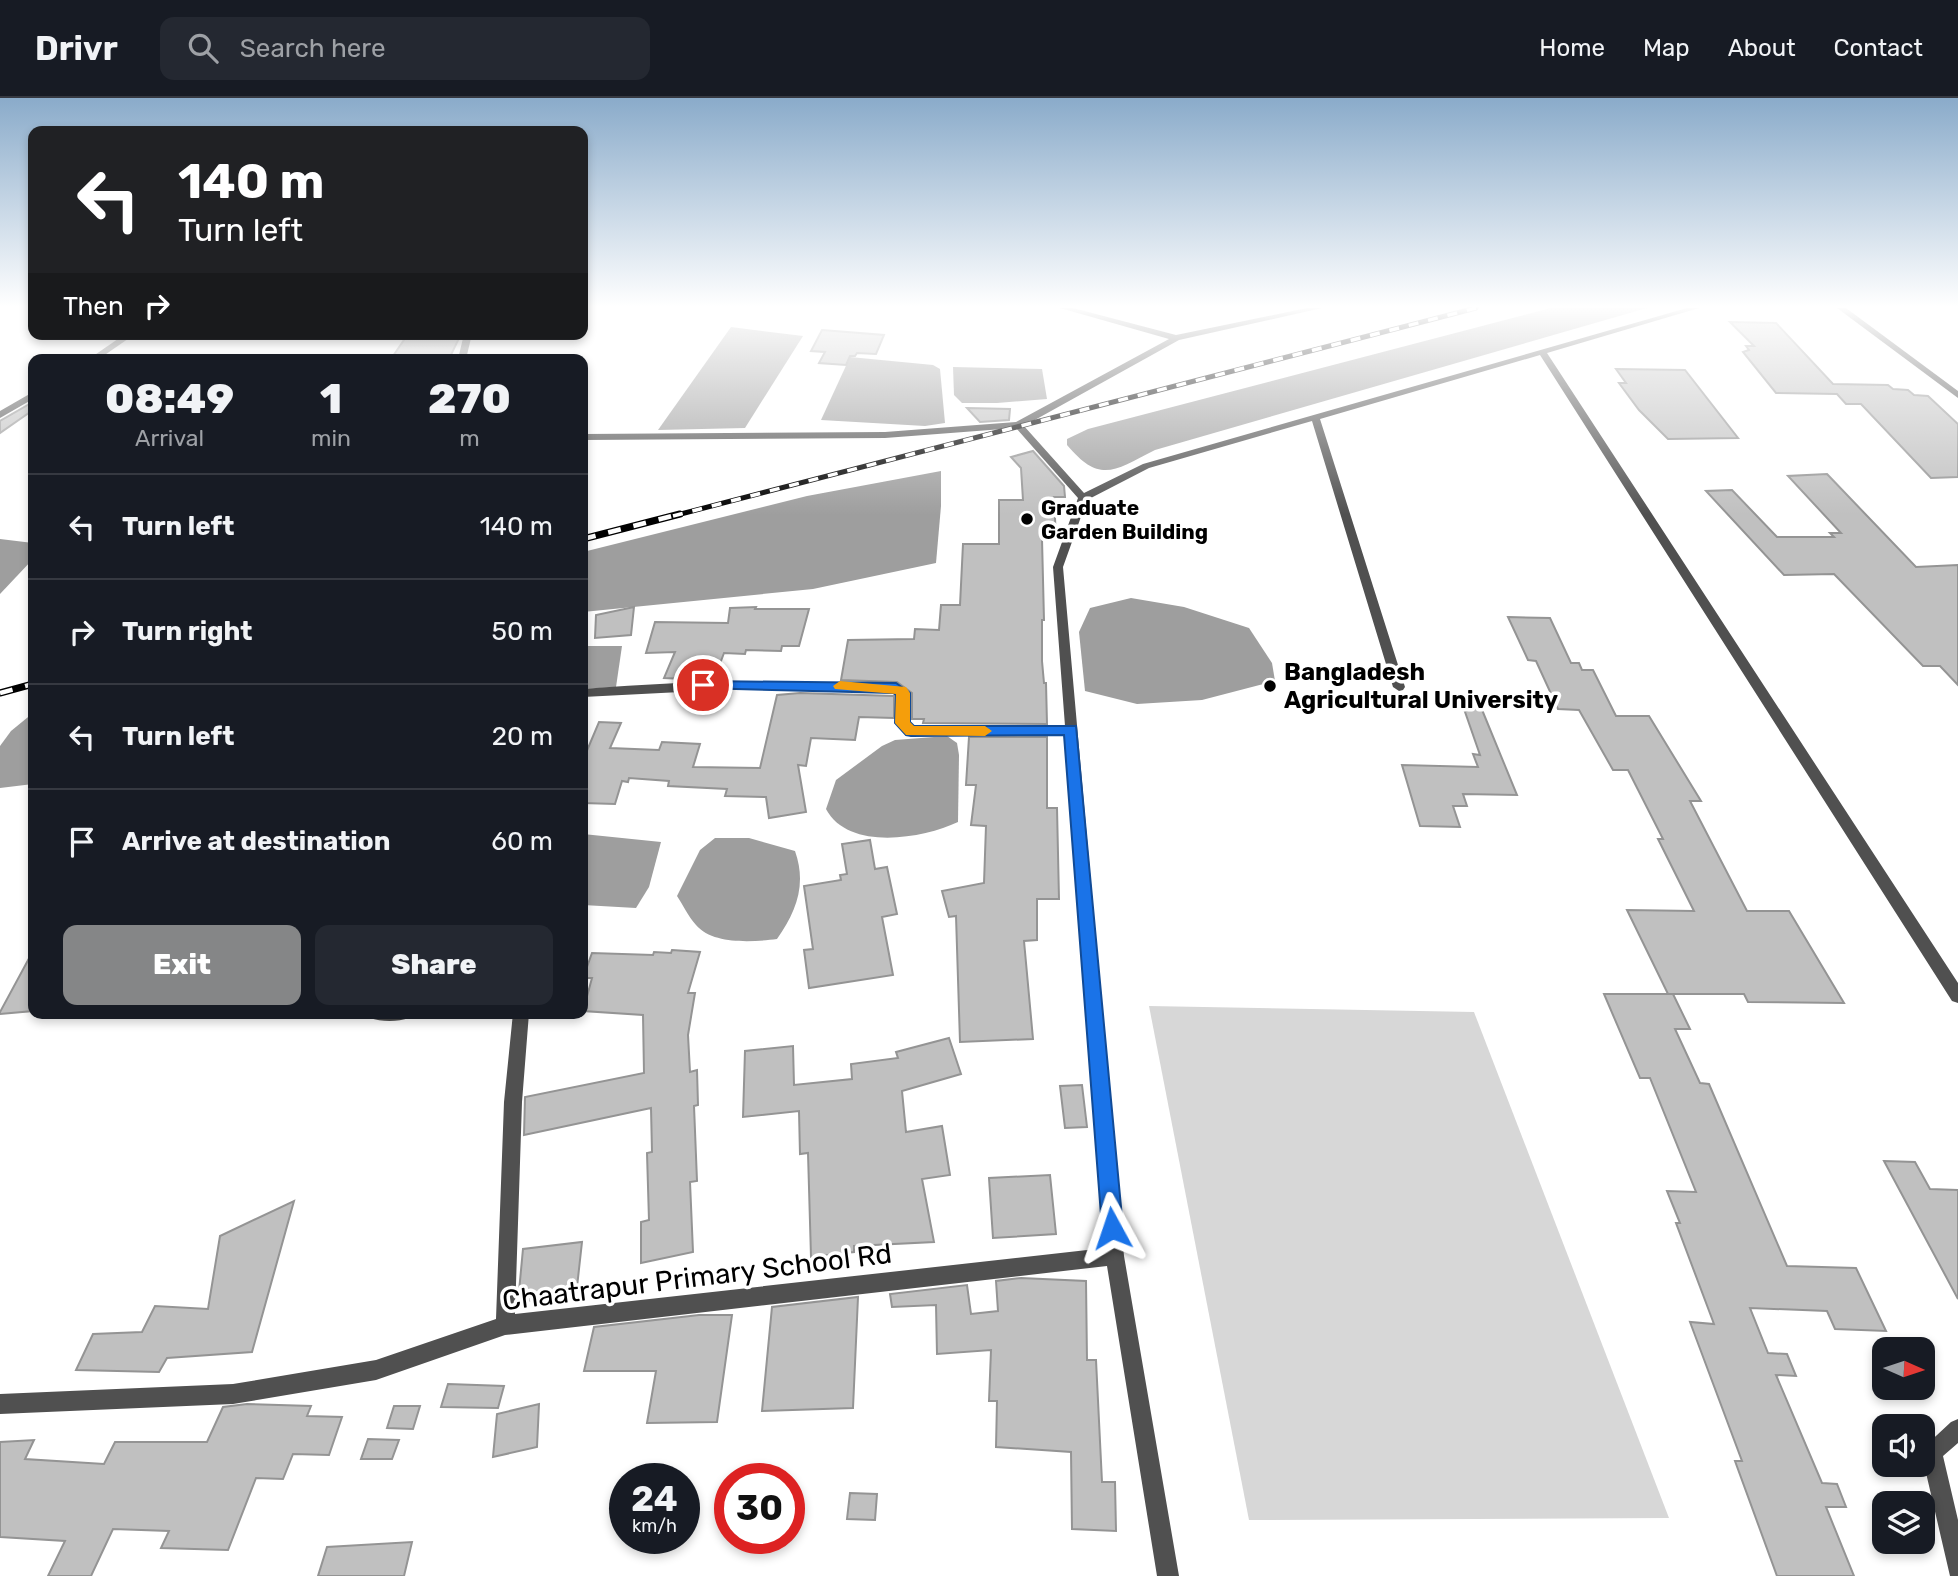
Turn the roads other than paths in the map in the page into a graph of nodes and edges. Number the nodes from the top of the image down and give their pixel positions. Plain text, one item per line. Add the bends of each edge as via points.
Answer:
1 (1105, 377) edge
2 (1458, 377) edge
3 (1558, 377) edge
4 (1934, 377) edge
5 (1958, 395) edge
6 (28, 398) edge
7 (0, 415) edge
8 (1315, 417) junction
9 (1018, 425) junction
10 (588, 437) edge
11 (1083, 498) junction
12 (1399, 687) dead end
13 (588, 693) edge
14 (1071, 730) junction
15 (1958, 996) edge
16 (520, 1019) edge
17 (1115, 1256) junction
18 (505, 1325) junction
19 (0, 1405) edge
20 (1958, 1429) edge
21 (1958, 1568) edge
22 (1168, 1576) edge

1 - 9 street
2 - 8 street
3 - 15 street
4 - 5 street
6 - 7 street
8 - 11 street via 1146,466
8 - 12 street
9 - 10 street via 885,435
9 - 11 street
11 - 14 street via 1058,567
13 - 14 street via 714,685 896,688 903,693 903,723 911,731
14 - 17 street
16 - 18 street
17 - 18 street, Chaatrapur Primary School Rd
17 - 22 street
18 - 19 street, Chaatrapur Primary School Rd via 376,1370 233,1394
20 - 21 street via 1932,1452

